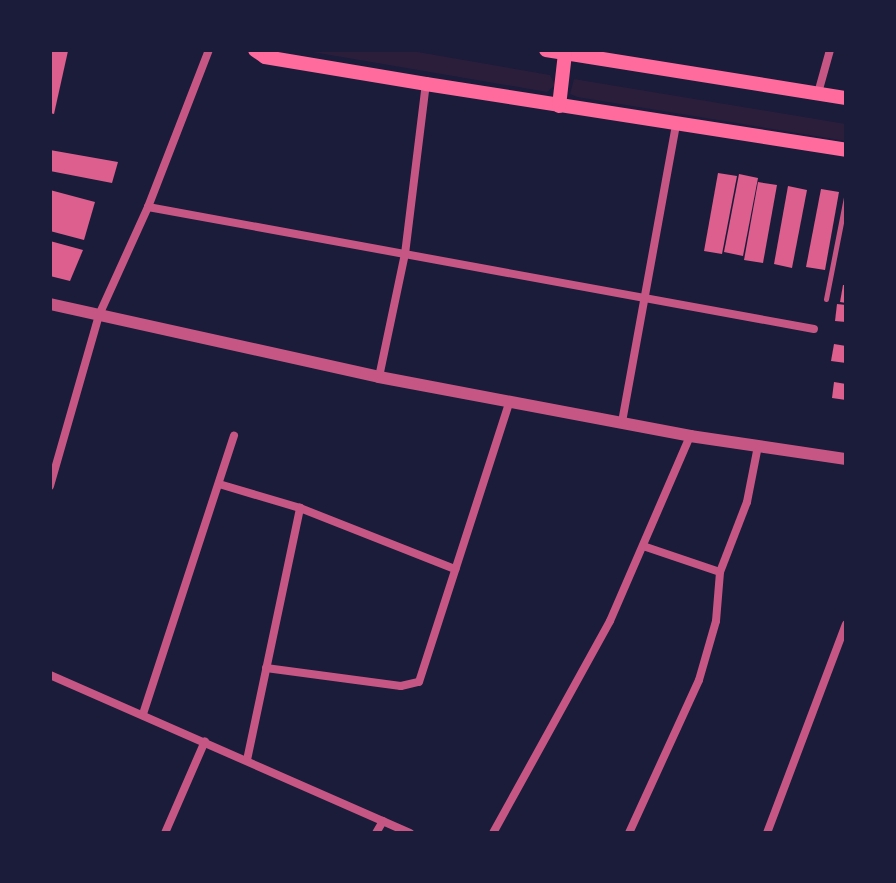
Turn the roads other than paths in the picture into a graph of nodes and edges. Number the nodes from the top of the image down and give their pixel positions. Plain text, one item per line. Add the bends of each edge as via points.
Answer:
1 (209, 50) edge
2 (255, 50) edge
3 (546, 50) edge
4 (830, 50) edge
5 (566, 51) edge
6 (426, 84) junction
7 (818, 93) junction
8 (846, 98) edge
9 (559, 106) junction
10 (676, 124) junction
11 (846, 150) edge
12 (846, 197) edge
13 (148, 207) junction
14 (405, 254) junction
15 (644, 298) junction
16 (826, 299) dead end
17 (50, 304) edge
18 (99, 315) junction
19 (814, 329) dead end
20 (379, 377) junction
21 (510, 400) junction
22 (622, 422) junction
23 (234, 436) dead end
24 (690, 436) junction
25 (758, 446) junction
26 (846, 459) edge
27 (52, 469) edge
28 (219, 484) junction
29 (50, 486) edge
30 (300, 508) junction
31 (646, 547) junction
32 (455, 569) junction
33 (720, 572) junction
34 (846, 624) edge
35 (835, 653) junction
36 (846, 654) edge
37 (266, 668) junction
38 (50, 675) edge
39 (143, 714) junction
40 (205, 741) junction
41 (247, 760) junction
42 (383, 821) junction
43 (165, 833) edge
44 (376, 833) edge
45 (410, 833) edge
46 (493, 833) edge
47 (629, 833) edge
48 (767, 833) edge

1 - 13 street
2 - 6 main road via 265,57
3 - 5 main road
4 - 7 street
5 - 7 main road
5 - 9 main road
6 - 9 main road
6 - 14 street
7 - 8 main road
9 - 10 main road
10 - 11 main road
10 - 15 street
12 - 16 lane
13 - 14 street
13 - 18 street
14 - 15 street
14 - 20 street
15 - 19 street
15 - 22 street
17 - 18 street
18 - 20 street
18 - 27 street
20 - 21 street
21 - 22 street
21 - 32 street
22 - 24 street
23 - 28 street
24 - 25 street
24 - 31 street
25 - 26 street
25 - 33 street via 747,502
27 - 29 street
28 - 30 street
28 - 39 street
30 - 32 street
30 - 37 street
31 - 33 street
31 - 46 street
32 - 37 street via 419,682 401,686
33 - 47 street via 716,621 699,680
34 - 35 street
35 - 36 street
35 - 48 street
37 - 41 street
38 - 39 street
39 - 40 street
40 - 41 street
40 - 43 street
41 - 42 street
42 - 44 street
42 - 45 street

